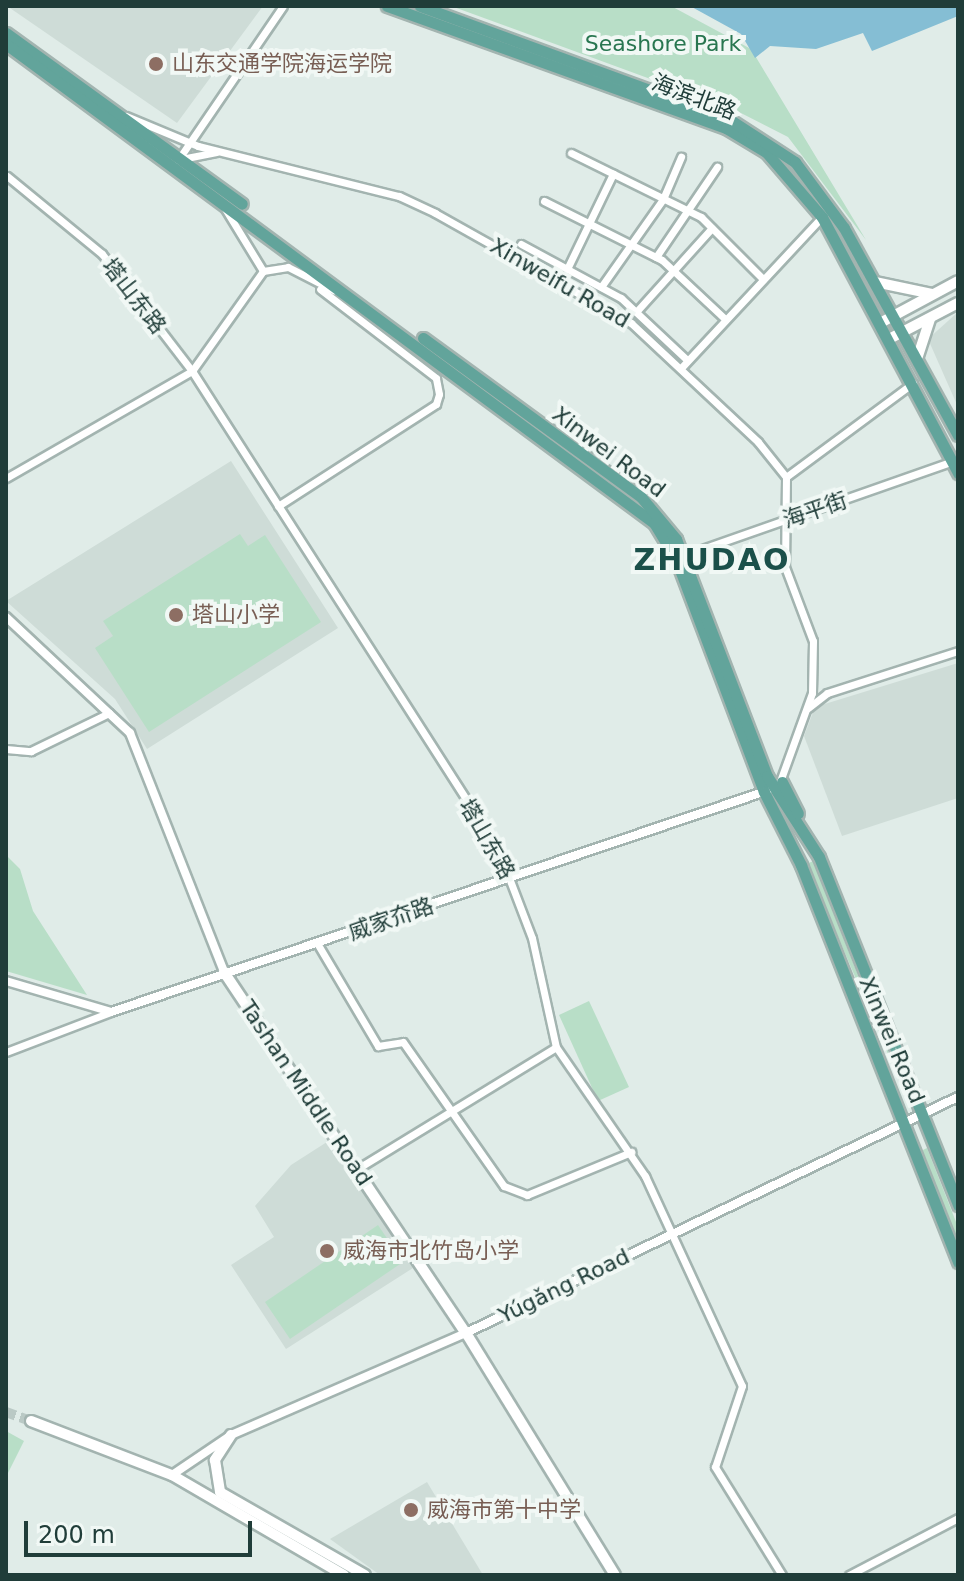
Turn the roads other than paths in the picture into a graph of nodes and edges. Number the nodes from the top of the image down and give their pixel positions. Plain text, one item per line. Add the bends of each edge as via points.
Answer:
1 (283, 6) edge
2 (387, 6) edge
3 (420, 6) edge
4 (6, 33) edge
5 (6, 44) edge
6 (113, 110) junction
7 (188, 143) junction
8 (221, 151) junction
9 (571, 153) dead end
10 (681, 157) dead end
11 (176, 162) junction
12 (717, 167) dead end
13 (613, 174) junction
14 (7, 176) edge
15 (663, 199) junction
16 (223, 200) junction
17 (544, 201) dead end
18 (692, 213) junction
19 (822, 217) junction
20 (588, 222) junction
21 (712, 228) junction
22 (631, 243) junction
23 (521, 244) dead end
24 (656, 257) junction
25 (567, 269) junction
26 (263, 271) junction
27 (672, 272) junction
28 (763, 279) junction
29 (958, 281) edge
30 (875, 282) junction
31 (316, 285) junction
32 (339, 285) junction
33 (601, 287) junction
34 (934, 294) junction
35 (958, 303) edge
36 (636, 312) junction
37 (894, 315) junction
38 (725, 319) junction
39 (930, 319) junction
40 (882, 322) junction
41 (904, 332) junction
42 (891, 338) junction
43 (918, 356) junction
44 (687, 360) junction
45 (681, 368) junction
46 (192, 371) junction
47 (915, 382) junction
48 (958, 435) edge
49 (956, 467) edge
50 (786, 477) junction
51 (6, 478) edge
52 (278, 506) junction
53 (783, 522) junction
54 (681, 557) junction
55 (6, 617) edge
56 (958, 651) edge
57 (806, 709) junction
58 (109, 713) junction
59 (6, 749) edge
60 (773, 788) junction
61 (511, 878) junction
62 (317, 943) junction
63 (224, 972) junction
64 (6, 981) edge
65 (111, 1012) junction
66 (556, 1047) junction
67 (6, 1052) edge
68 (958, 1097) edge
69 (449, 1107) junction
70 (923, 1114) junction
71 (904, 1121) junction
72 (631, 1152) junction
73 (357, 1169) junction
74 (958, 1205) edge
75 (672, 1234) junction
76 (958, 1262) edge
77 (466, 1333) junction
78 (31, 1421) tunnel mouth
79 (231, 1435) junction
80 (172, 1475) junction
81 (958, 1518) edge
82 (344, 1575) edge
83 (365, 1575) edge
84 (615, 1575) edge
85 (782, 1575) edge
86 (849, 1575) edge

1 - 7 street
2 - 19 main road, 海滨北路 via 726,128 766,152
3 - 30 main road, 海滨北路 via 756,133 811,179
4 - 6 main road, Xinwei Road
5 - 11 main road, Xinwei Road
6 - 7 street, Xinweifu Road
6 - 11 main road, Xinwei Road
7 - 8 street, Xinweifu Road
7 - 11 street
8 - 11 street
8 - 45 street, Xinweifu Road via 423,207 581,290
9 - 13 street
10 - 15 street
11 - 16 main road, Xinwei Road
11 - 54 main road, Xinwei Road via 641,497
12 - 18 street
13 - 15 street
13 - 20 street
14 - 46 street, 塔山东路 via 102,254
15 - 18 street
15 - 22 street
16 - 26 street via 227,221 253,244
16 - 32 main road, Xinwei Road
17 - 20 street
18 - 21 street
18 - 24 street
19 - 28 street
19 - 40 main road, 海滨北路
20 - 22 street
20 - 25 street
21 - 27 street
21 - 28 street
22 - 24 street
22 - 33 street
23 - 25 street
24 - 27 street
25 - 33 street
26 - 31 street via 288,267
26 - 46 street
27 - 36 street
27 - 38 street
28 - 38 street
29 - 34 main road
30 - 34 main road
30 - 37 main road, 海滨北路
31 - 32 street
31 - 52 street via 436,378 439,394 436,404
32 - 54 main road, Xinwei Road via 634,504
33 - 36 street
34 - 37 main road
35 - 39 main road
36 - 44 street
37 - 40 main road
37 - 41 main road, 海滨北路
38 - 44 street
39 - 41 main road
39 - 43 main road
40 - 42 main road, 海滨北路
41 - 42 main road
41 - 43 main road, 海滨北路
42 - 47 main road, 海滨北路
43 - 48 main road, 海滨北路
44 - 45 street
45 - 50 street, Xinweifu Road
46 - 51 street
46 - 52 street, 塔山东路
47 - 49 main road, 海滨北路
47 - 50 street
49 - 53 street, 海平街
50 - 53 street
52 - 61 street, 塔山东路
53 - 54 street, 海平街
53 - 57 street via 785,567 813,641
54 - 60 main road, Xinwei Road
55 - 58 street, Tashan Middle Road
56 - 57 street via 827,693
57 - 60 street
58 - 59 street via 31,751
58 - 63 street, Tashan Middle Road via 130,733
60 - 61 street, 威家夼路
60 - 70 main road, Xinwei Road via 819,857
60 - 71 main road, Xinwei Road
61 - 62 street, 威家夼路
61 - 66 street, 塔山东路
62 - 63 street, 威家夼路
62 - 69 street via 378,1046 403,1042
63 - 65 street, 威家夼路
63 - 73 main road, Tashan Middle Road
64 - 65 street
65 - 67 street
66 - 69 street
66 - 72 street, 塔山东路
68 - 70 street, Yúgǎng Road
69 - 72 street via 504,1186 527,1195
69 - 73 street
70 - 71 street, Yúgǎng Road
70 - 74 main road, Xinwei Road
71 - 75 street, Yúgǎng Road
71 - 76 main road, Xinwei Road
72 - 75 street, 塔山东路
73 - 77 main road, Tashan Middle Road
75 - 77 street, Yúgǎng Road
75 - 85 street, 塔山东路 via 742,1386 715,1467
77 - 79 street, Yúgǎng Road
77 - 84 main road, Tashan Middle Road
78 - 80 main road
79 - 80 street, Yúgǎng Road
79 - 83 main road via 215,1460 220,1492
80 - 82 main road
81 - 86 street

